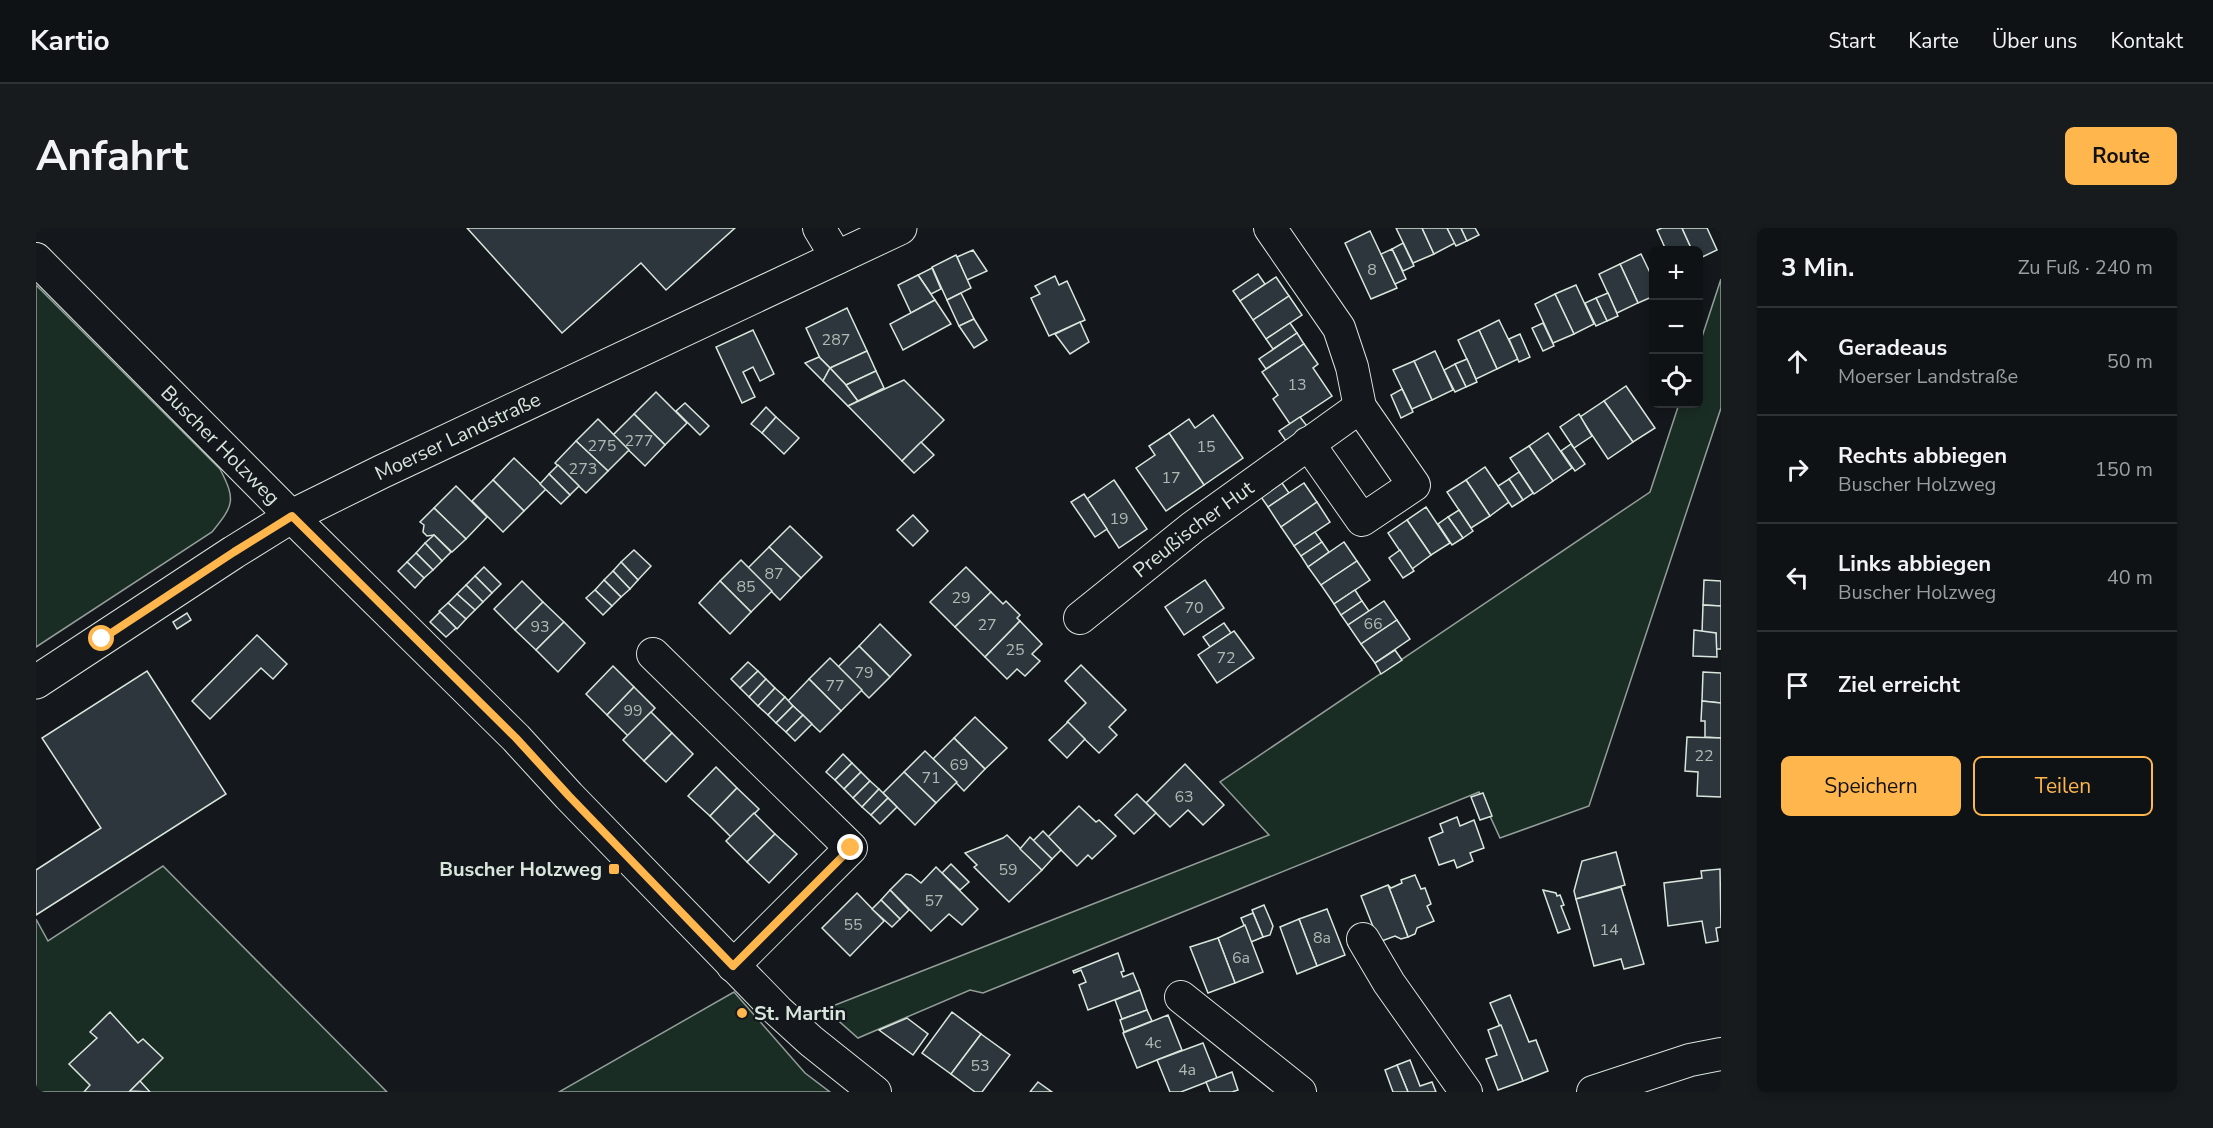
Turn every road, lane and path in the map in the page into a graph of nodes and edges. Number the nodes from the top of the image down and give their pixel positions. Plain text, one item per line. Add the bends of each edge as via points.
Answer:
1 (819, 228) edge
2 (900, 228) edge
3 (1270, 228) edge
4 (837, 258) junction
5 (36, 259) edge
6 (1360, 407) junction
7 (1308, 443) junction
8 (292, 516) junction
9 (1080, 618) dead end
10 (653, 654) dead end
11 (36, 682) edge
12 (1363, 939) dead end
13 (733, 966) junction
14 (1181, 997) dead end
15 (1721, 1054) edge
16 (875, 1092) edge
17 (1300, 1092) edge
18 (1466, 1092) edge
19 (1593, 1092) edge

1 - 4 street
2 - 4 main road, Moerser Landstraße
3 - 6 street via 1339,328
4 - 8 main road, Moerser Landstraße
5 - 8 street, Buscher Holzweg
6 - 7 street, Preußischer Hut
6 - 7 street via 1414,485 1362,520
7 - 9 street, Preußischer Hut via 1193,527
8 - 11 main road, Moerser Landstraße
8 - 13 street, Buscher Holzweg via 516,738
10 - 13 street via 851,848
12 - 18 street
13 - 16 street, Buscher Holzweg via 811,1041
14 - 17 street
15 - 19 street via 1690,1060

